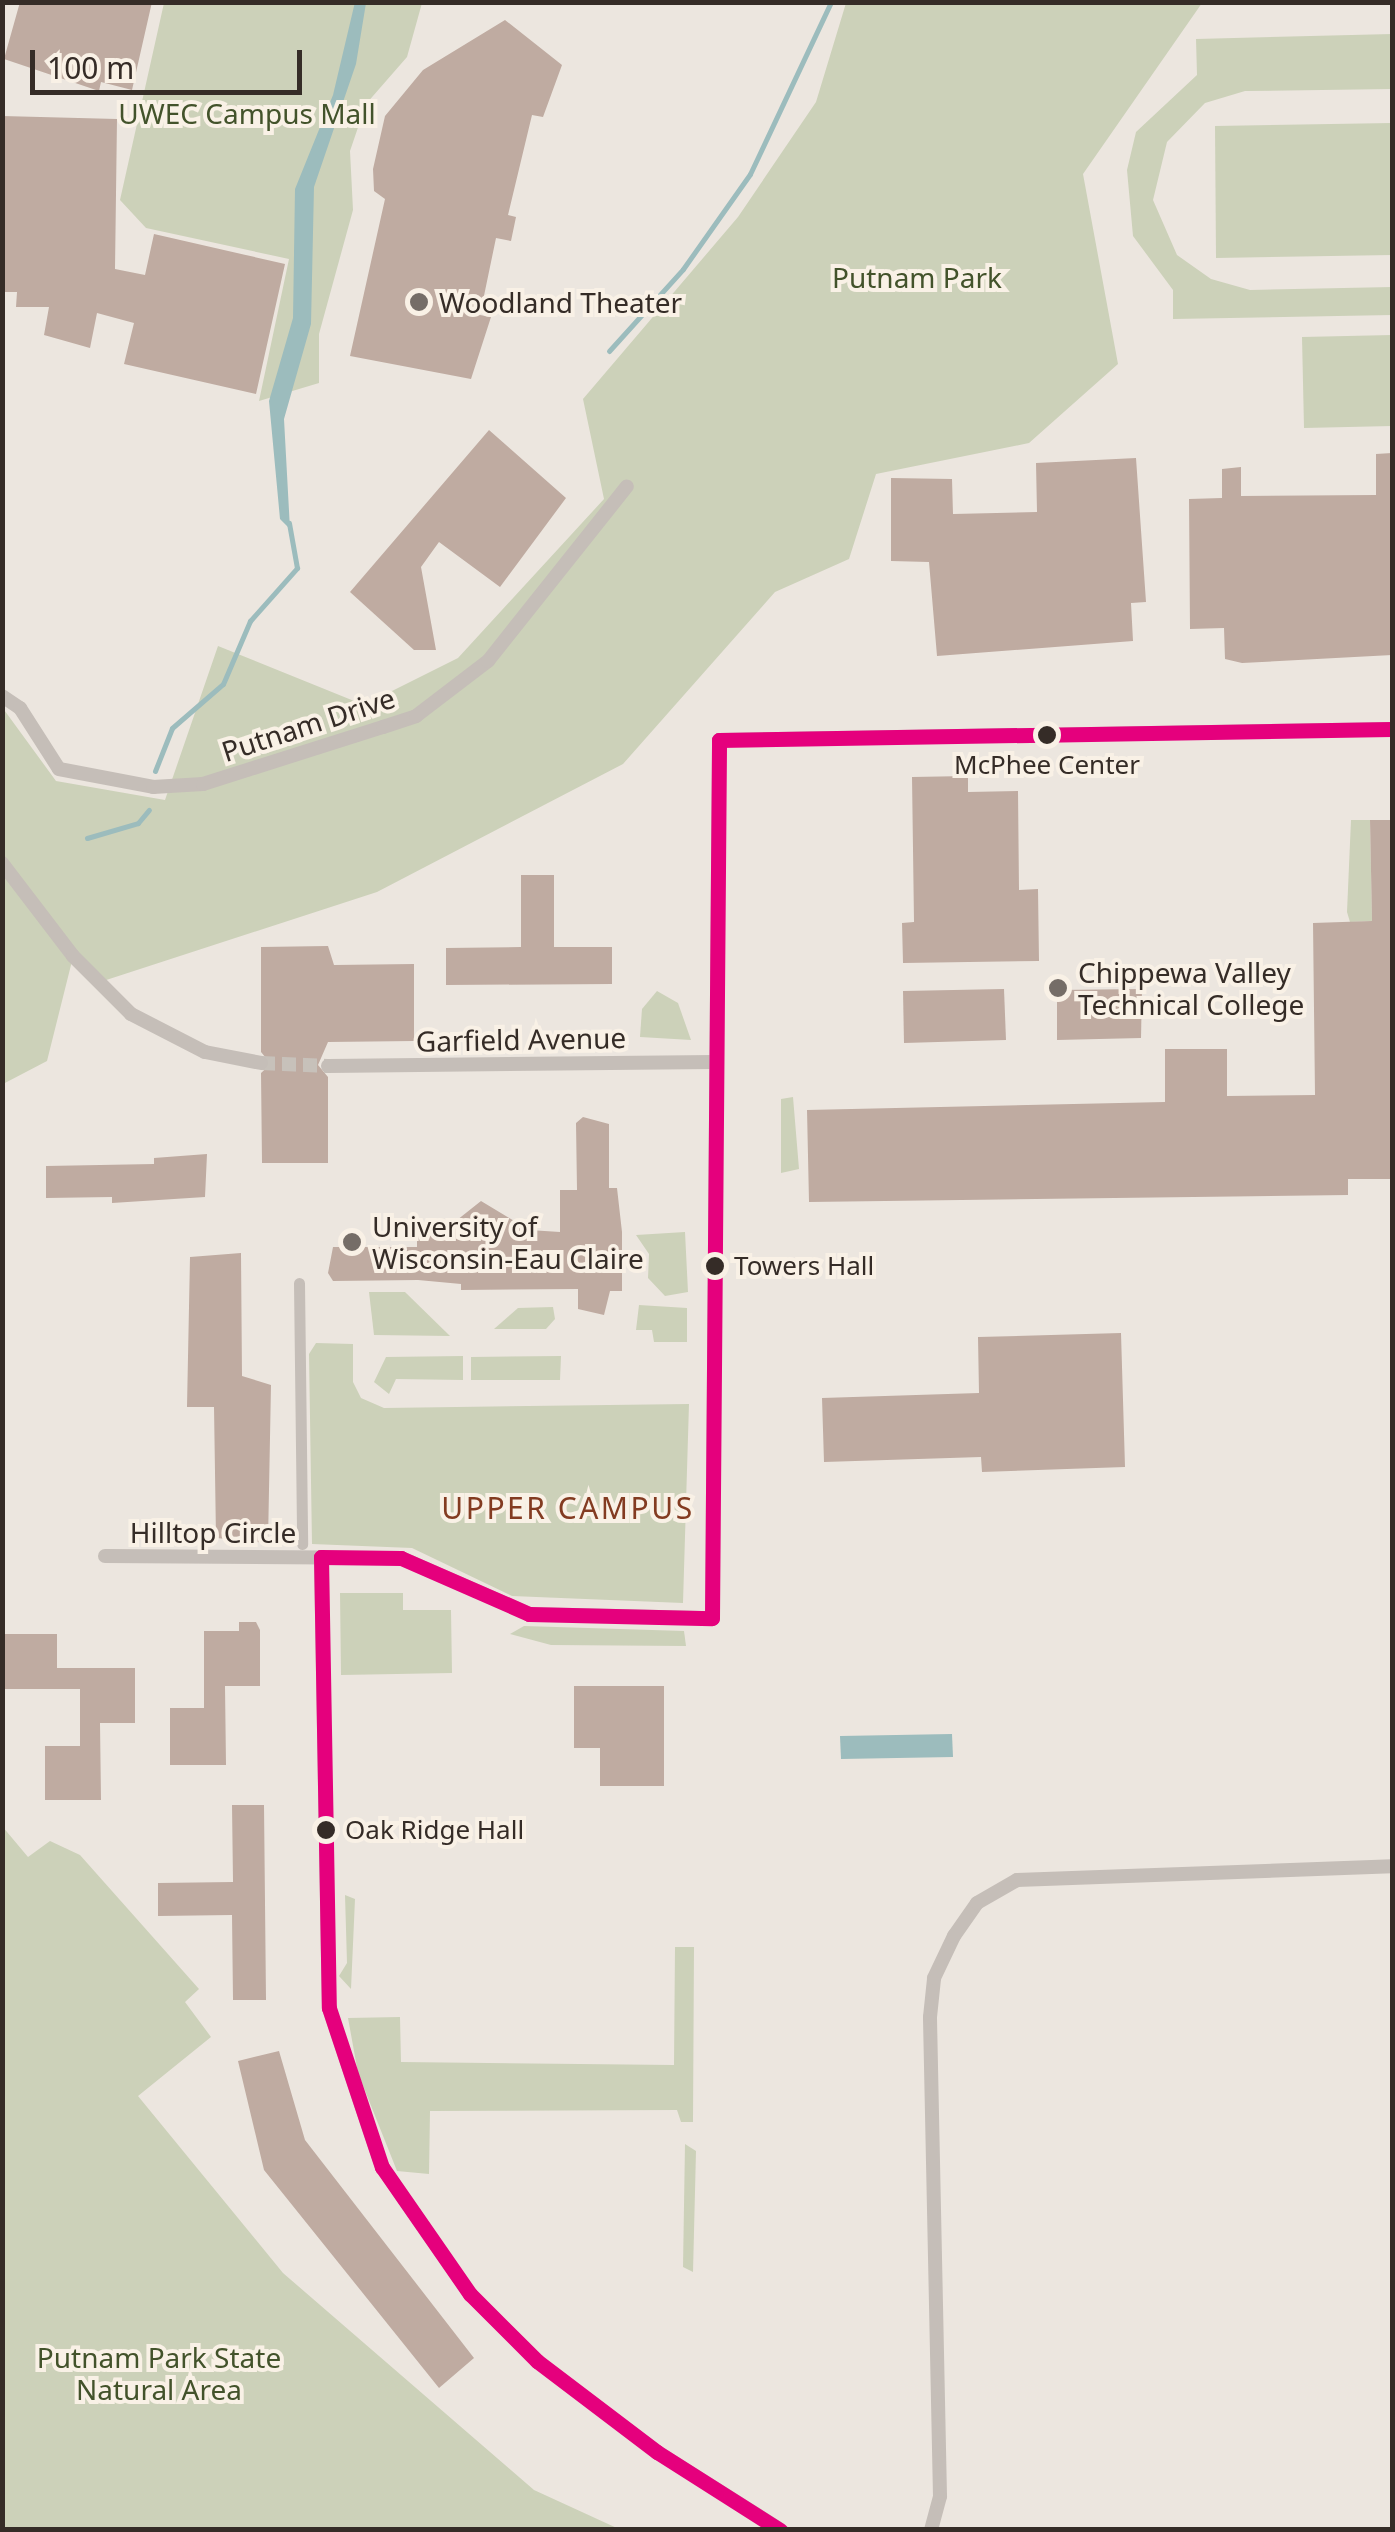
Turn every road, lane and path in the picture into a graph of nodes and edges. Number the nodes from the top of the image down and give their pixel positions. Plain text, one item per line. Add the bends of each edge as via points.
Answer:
1 (627, 486) dead end
2 (2, 696) edge
3 (1392, 729) edge
4 (2, 863) edge
5 (714, 1062) junction
6 (261, 1063) tunnel mouth
7 (328, 1066) tunnel mouth
8 (299, 1283) dead end
9 (302, 1544) dead end
10 (106, 1556) dead end
11 (321, 1557) junction
12 (1392, 1866) edge
13 (781, 2530) edge
14 (931, 2530) edge

1 - 2 street, Putnam Drive via 488,662 416,716 203,784 153,787 59,769 20,708
3 - 5 street via 719,740
4 - 6 street via 73,956 130,1014 205,1052
5 - 7 street, Garfield Avenue
5 - 11 street, Hilltop Circle via 712,1618 529,1614 400,1558
8 - 9 street
10 - 11 street, Hilltop Circle
11 - 13 street via 329,2008 382,2167 470,2294 537,2360 657,2452
12 - 14 street via 1017,1880 978,1903 954,1936 934,1978 930,2017 940,2496

